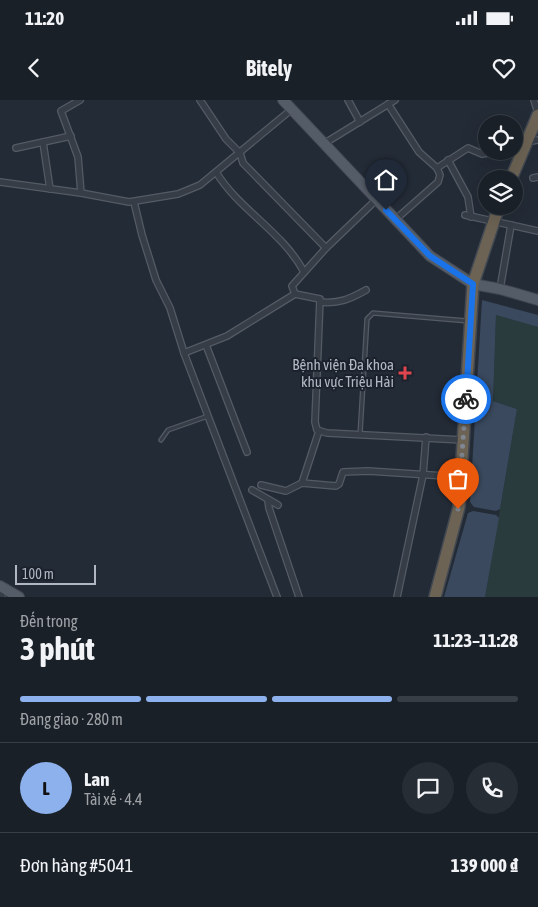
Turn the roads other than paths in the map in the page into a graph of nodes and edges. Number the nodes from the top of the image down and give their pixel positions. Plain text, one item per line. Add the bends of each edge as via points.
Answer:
1 (80, 100) edge
2 (200, 100) edge
3 (283, 100) edge
4 (348, 100) edge
5 (395, 100) edge
6 (534, 100) edge
7 (388, 104) junction
8 (292, 109) junction
9 (538, 114) edge
10 (360, 122) junction
11 (71, 136) junction
12 (43, 142) junction
13 (325, 143) junction
14 (526, 145) edge
15 (16, 148) dead end
16 (478, 152) edge
17 (240, 154) junction
18 (448, 160) junction
19 (438, 168) junction
20 (515, 170) edge
21 (216, 172) junction
22 (0, 182) edge
23 (50, 189) junction
24 (81, 193) junction
25 (376, 200) junction
26 (134, 202) junction
27 (495, 215) edge
28 (396, 219) junction
29 (493, 221) junction
30 (511, 225) junction
31 (538, 231) edge
32 (326, 248) junction
33 (304, 272) junction
34 (473, 284) junction
35 (500, 289) junction
36 (366, 290) dead end
37 (295, 294) junction
38 (538, 300) edge
39 (320, 302) junction
40 (470, 321) junction
41 (206, 345) junction
42 (184, 353) junction
43 (209, 416) junction
44 (319, 431) junction
45 (360, 434) junction
46 (426, 436) junction
47 (161, 440) dead end
48 (463, 440) junction
49 (247, 452) dead end
50 (423, 475) junction
51 (461, 477) junction
52 (302, 483) junction
53 (261, 486) dead end
54 (252, 490) dead end
55 (268, 501) junction
56 (278, 505) dead end
57 (0, 588) edge
58 (2, 597) edge
59 (19, 597) edge
60 (277, 597) edge
61 (299, 597) edge
62 (396, 597) edge
63 (435, 597) edge

1 - 11 street via 61,111
2 - 17 street
3 - 8 main road
4 - 10 street
5 - 7 street
6 - 9 street
7 - 10 street
7 - 19 street via 419,152
8 - 13 main road
8 - 17 street
9 - 14 highway
10 - 13 street
11 - 12 street
11 - 24 street via 80,163
12 - 15 street
12 - 23 street
13 - 25 main road
14 - 20 highway
16 - 18 street via 469,148
17 - 21 street
17 - 32 street via 243,163
18 - 19 street
18 - 29 street via 468,197 468,216
19 - 28 street via 438,182
21 - 26 street via 190,190
21 - 33 street via 291,253
22 - 23 street
23 - 24 street
24 - 26 street
25 - 28 main road
25 - 32 street
26 - 42 street via 144,244
27 - 29 highway
28 - 34 main road via 430,256
29 - 30 street
29 - 34 highway
30 - 31 street
30 - 35 street
32 - 33 street
33 - 37 street via 292,286
34 - 35 main road
34 - 40 highway
35 - 38 main road
36 - 39 street via 347,301
37 - 39 street via 320,299
37 - 41 street via 235,332
39 - 44 street via 315,422
40 - 45 lane via 369,315 366,319
40 - 48 highway
41 - 42 street
41 - 49 street
42 - 43 street
43 - 47 lane via 168,430
43 - 60 street
44 - 45 street
44 - 52 street
45 - 46 street
46 - 48 street
46 - 50 street
48 - 51 highway
50 - 51 street
50 - 52 street via 343,472 337,486
50 - 62 street
51 - 63 highway via 456,521
52 - 53 street via 288,490
54 - 55 street
55 - 56 street
55 - 61 street
57 - 58 street
57 - 59 main road

